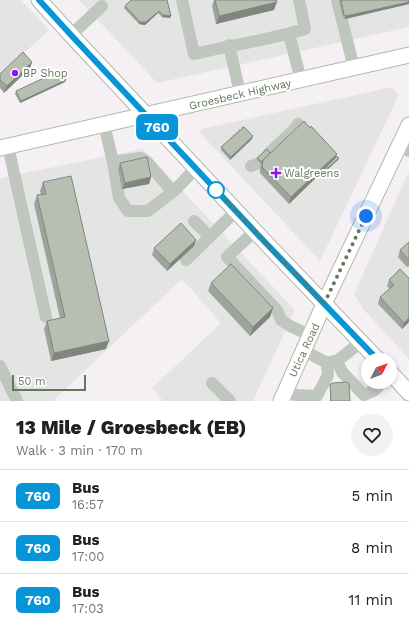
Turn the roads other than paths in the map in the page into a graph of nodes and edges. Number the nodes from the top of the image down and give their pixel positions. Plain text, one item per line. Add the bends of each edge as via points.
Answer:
1 (39, 0) edge
2 (182, 0) edge
3 (299, 0) edge
4 (337, 0) edge
5 (102, 6) dead end
6 (289, 34) junction
7 (71, 35) junction
8 (229, 45) junction
9 (409, 55) edge
10 (354, 68) junction
11 (301, 80) junction
12 (240, 93) junction
13 (146, 115) junction
14 (104, 124) junction
15 (298, 124) edge
16 (409, 126) edge
17 (4, 147) edge
18 (404, 149) edge
19 (268, 154) edge
20 (113, 162) junction
21 (196, 168) junction
22 (173, 192) junction
23 (236, 211) junction
24 (194, 221) dead end
25 (255, 231) junction
26 (210, 237) junction
27 (186, 260) dead end
28 (324, 304) junction
29 (46, 318) dead end
30 (310, 335) junction
31 (361, 342) junction
32 (303, 350) junction
33 (371, 353) edge
34 (332, 362) junction
35 (0, 366) edge
36 (212, 383) dead end
37 (397, 383) edge
38 (376, 389) edge
39 (409, 393) edge
40 (282, 397) edge
41 (16, 401) edge
42 (230, 401) edge

1 - 7 main road
2 - 8 lane via 194,54
3 - 6 lane via 305,29
4 - 10 lane
5 - 7 lane
6 - 8 lane
6 - 11 lane
7 - 13 main road
8 - 12 lane
9 - 10 main road, Groesbeck Highway
10 - 11 main road, Groesbeck Highway
11 - 12 main road, Groesbeck Highway
12 - 13 main road, Groesbeck Highway
13 - 14 main road, Groesbeck Highway
13 - 21 main road
14 - 17 main road, Groesbeck Highway
14 - 20 lane
15 - 19 lane
16 - 18 main road, Utica Road
17 - 29 lane
18 - 28 main road, Utica Road
20 - 22 lane via 141,158
20 - 22 lane via 119,198 128,211 148,210
21 - 22 lane
21 - 23 main road
23 - 25 main road
23 - 26 lane
24 - 26 lane
25 - 28 main road
25 - 30 lane via 227,257 277,310 281,320
26 - 27 lane
28 - 30 main road, Utica Road
28 - 31 main road
30 - 32 main road, Utica Road
31 - 33 main road
31 - 34 lane
32 - 34 lane
32 - 40 main road, Utica Road
34 - 38 lane via 364,395
34 - 40 lane via 317,396
35 - 41 lane
36 - 42 lane
37 - 39 main road

